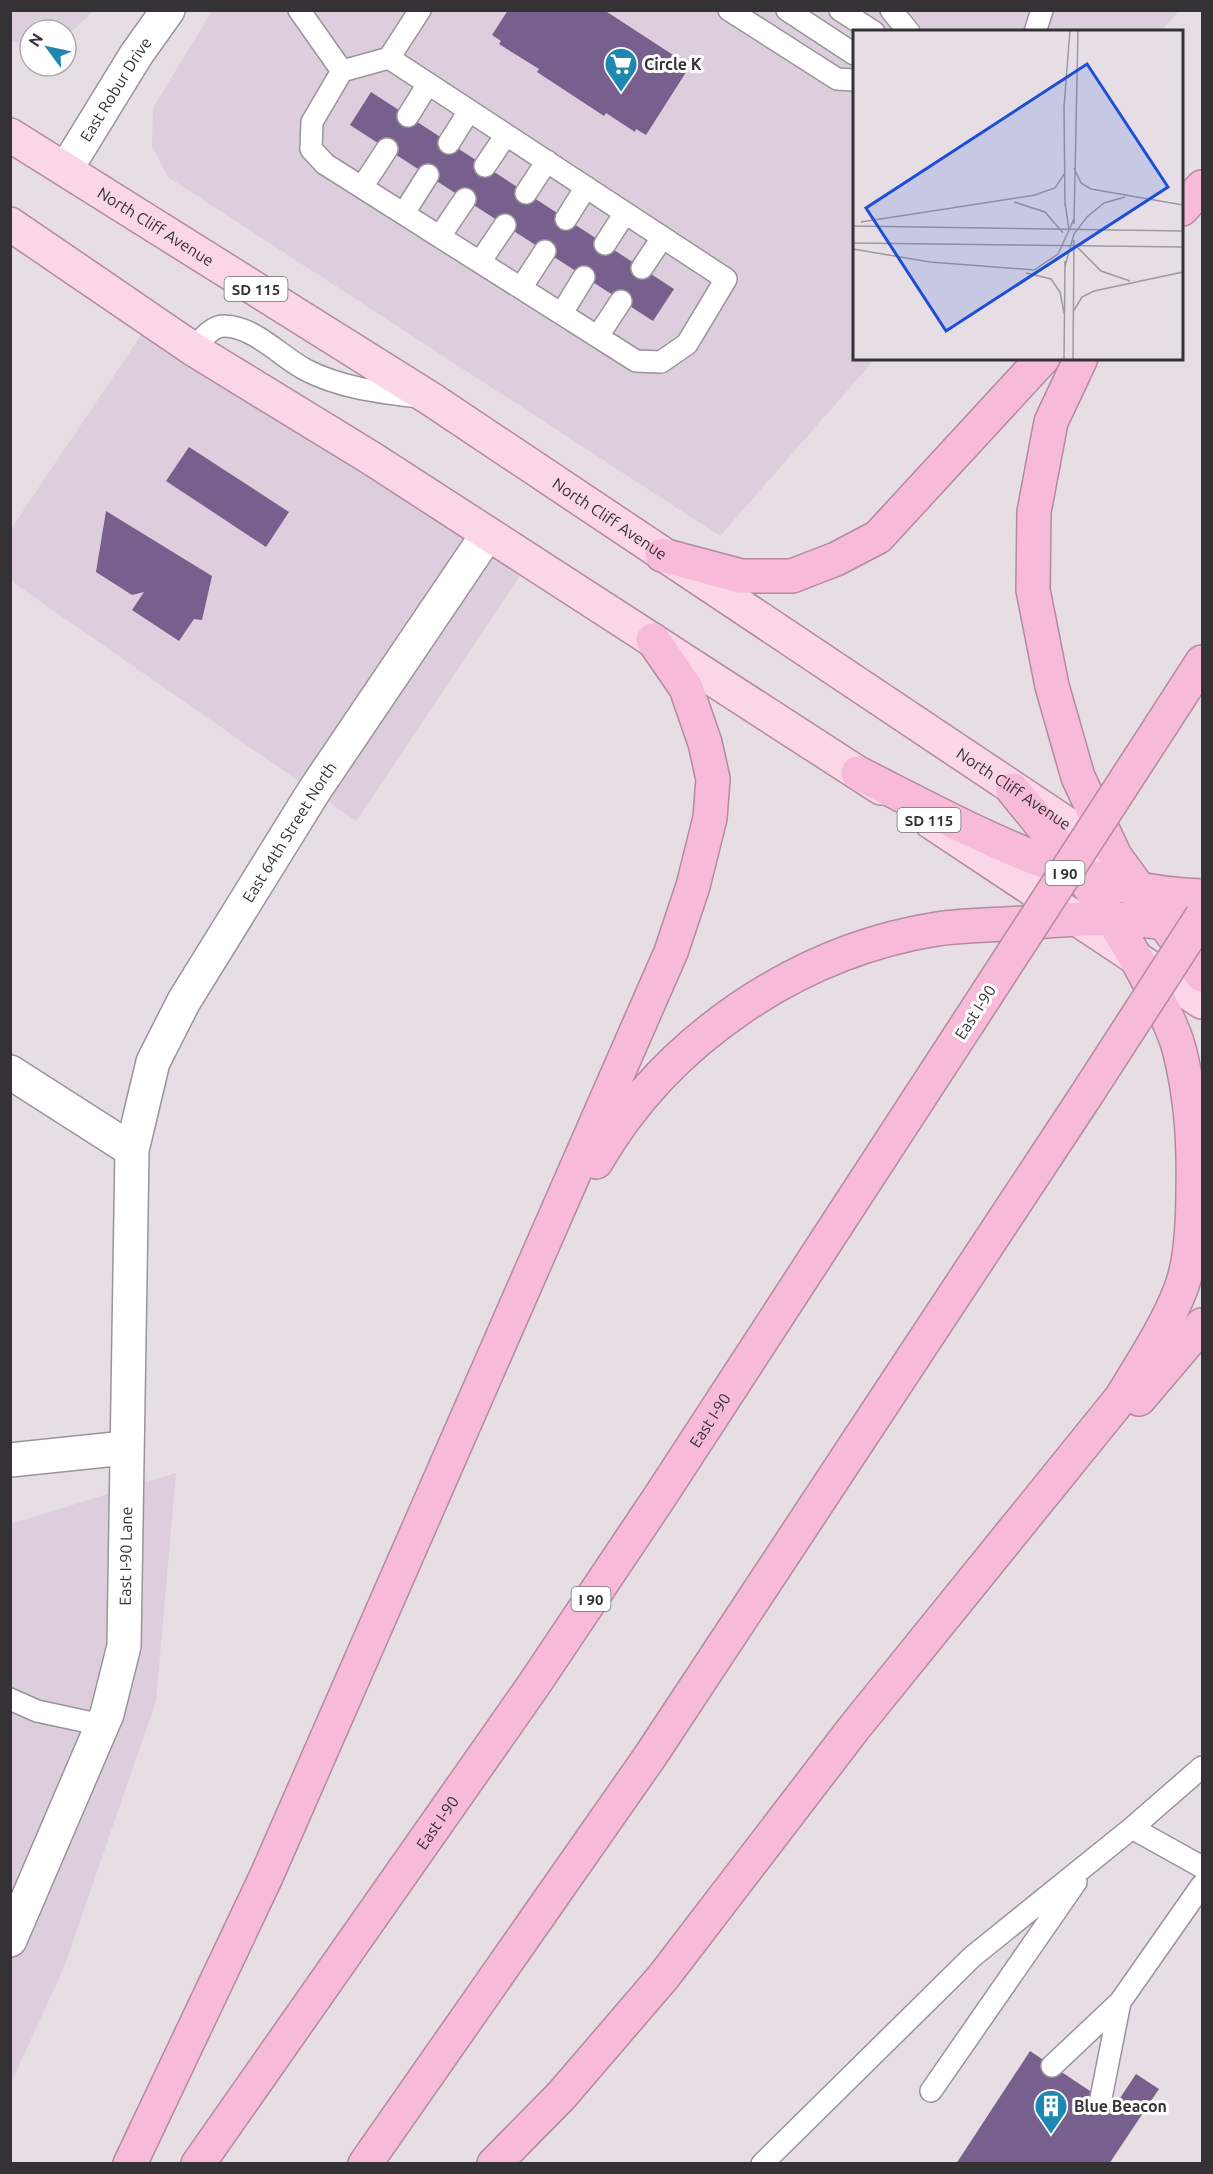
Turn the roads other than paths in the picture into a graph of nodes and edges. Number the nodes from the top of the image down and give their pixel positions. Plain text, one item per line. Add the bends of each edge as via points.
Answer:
1 (168, 10) edge
2 (298, 10) edge
3 (420, 10) edge
4 (729, 10) edge
5 (787, 10) edge
6 (840, 10) edge
7 (891, 10) edge
8 (1042, 10) edge
9 (871, 30) edge
10 (907, 30) edge
11 (1036, 30) edge
12 (853, 53) edge
13 (389, 58) junction
14 (342, 70) junction
15 (853, 80) edge
16 (428, 84) junction
17 (469, 111) junction
18 (408, 116) dead end
19 (10, 135) edge
20 (506, 135) junction
21 (449, 143) dead end
22 (387, 149) dead end
23 (547, 161) junction
24 (485, 166) dead end
25 (66, 169) junction
26 (428, 175) dead end
27 (362, 187) junction
28 (586, 187) junction
29 (1203, 187) edge
30 (526, 193) dead end
31 (465, 199) dead end
32 (1183, 208) edge
33 (404, 213) junction
34 (625, 213) junction
35 (566, 219) dead end
36 (10, 224) edge
37 (505, 225) dead end
38 (440, 237) junction
39 (662, 238) junction
40 (605, 244) dead end
41 (545, 251) dead end
42 (480, 262) junction
43 (642, 268) dead end
44 (584, 277) dead end
45 (521, 288) junction
46 (621, 301) dead end
47 (562, 313) junction
48 (598, 336) junction
49 (192, 349) junction
50 (1041, 360) edge
51 (1080, 360) edge
52 (431, 399) junction
53 (487, 535) junction
54 (662, 555) junction
55 (653, 640) junction
56 (1203, 662) edge
57 (858, 773) junction
58 (1013, 790) junction
59 (1114, 856) junction
60 (1081, 873) junction
61 (1137, 887) junction
62 (1181, 905) edge
63 (1203, 914) edge
64 (1076, 919) junction
65 (1112, 920) junction
66 (1203, 935) edge
67 (1137, 959) junction
68 (1203, 975) edge
69 (1203, 1002) edge
70 (10, 1072) edge
71 (132, 1150) junction
72 (524, 1287) junction
73 (1203, 1325) edge
74 (125, 1448) junction
75 (10, 1460) edge
76 (966, 1589) junction
77 (10, 1699) edge
78 (102, 1725) junction
79 (1203, 1767) edge
80 (1132, 1828) junction
81 (1089, 1863) junction
82 (1203, 1867) edge
83 (1203, 1885) edge
84 (10, 1940) edge
85 (1120, 2002) junction
86 (1052, 2066) dead end
87 (931, 2091) dead end
88 (1101, 2097) dead end
89 (130, 2163) edge
90 (198, 2163) edge
91 (365, 2163) edge
92 (494, 2163) edge
93 (762, 2163) edge

1 - 25 street, East Robur Drive
2 - 14 lane
3 - 13 lane
4 - 15 lane via 837,79
5 - 12 lane
6 - 9 lane
7 - 10 lane
8 - 11 lane
13 - 14 lane
13 - 16 lane
14 - 27 lane via 312,122 311,149 325,164
16 - 17 lane
16 - 18 lane
17 - 20 lane
17 - 21 lane
19 - 25 main road, North Cliff Avenue / SD 115
20 - 23 lane
20 - 24 lane
22 - 27 lane
23 - 28 lane
23 - 30 lane
25 - 52 main road, North Cliff Avenue / SD 115
26 - 33 lane
27 - 33 lane
28 - 34 lane
28 - 35 lane
29 - 32 highway
31 - 38 lane
33 - 38 lane
34 - 39 lane
34 - 40 lane
36 - 49 main road, SD 115
37 - 42 lane
38 - 42 lane
39 - 43 lane
39 - 48 lane via 726,279 687,344 661,362 636,361
41 - 45 lane
42 - 45 lane
44 - 47 lane
45 - 47 lane
46 - 48 lane
47 - 48 lane
49 - 52 lane via 216,327 226,326 246,331 306,370 343,385
49 - 53 main road, SD 115 via 371,458
50 - 54 highway via 878,537 836,559 792,576 741,576
51 - 59 highway via 1051,422 1034,512 1033,590 1052,686 1078,777
52 - 54 main road, North Cliff Avenue / SD 115
53 - 55 main road, SD 115
53 - 71 street, East 64th Street North via 314,791 184,1001 153,1062
54 - 58 main road, North Cliff Avenue / SD 115
55 - 57 main road, SD 115
55 - 72 highway via 686,688 705,743 713,779 711,818 671,952
56 - 90 highway, East I-90 / I 90, bridge via 662,1495
57 - 60 highway via 1028,854
57 - 64 main road, SD 115
58 - 59 main road, North Cliff Avenue / SD 115
58 - 60 highway
59 - 61 highway
59 - 62 main road, North Cliff Avenue / SD 115
60 - 61 highway
60 - 65 highway
61 - 62 highway
62 - 63 main road, North Cliff Avenue / SD 115
62 - 65 highway
62 - 66 highway
62 - 68 highway
63 - 91 highway, bridge via 651,1755
64 - 65 highway
64 - 67 main road, SD 115
64 - 72 highway via 938,929 886,941 836,956 756,998 714,1028 640,1099 607,1143
65 - 67 highway
67 - 69 main road, SD 115
67 - 76 highway via 1167,1016 1181,1056 1188,1096 1192,1229 1181,1289 1154,1345 1121,1398
70 - 71 street
71 - 74 street, East I-90 Lane
72 - 89 highway via 266,1877
73 - 76 highway
74 - 75 street
74 - 78 street, East I-90 Lane via 124,1646
76 - 92 highway via 664,1976 561,2096
77 - 78 lane via 37,1711
78 - 84 street, East I-90 Lane
79 - 80 lane
80 - 81 lane
80 - 82 lane
81 - 87 lane
81 - 93 lane via 972,1957
83 - 85 lane
85 - 86 lane
85 - 88 lane

